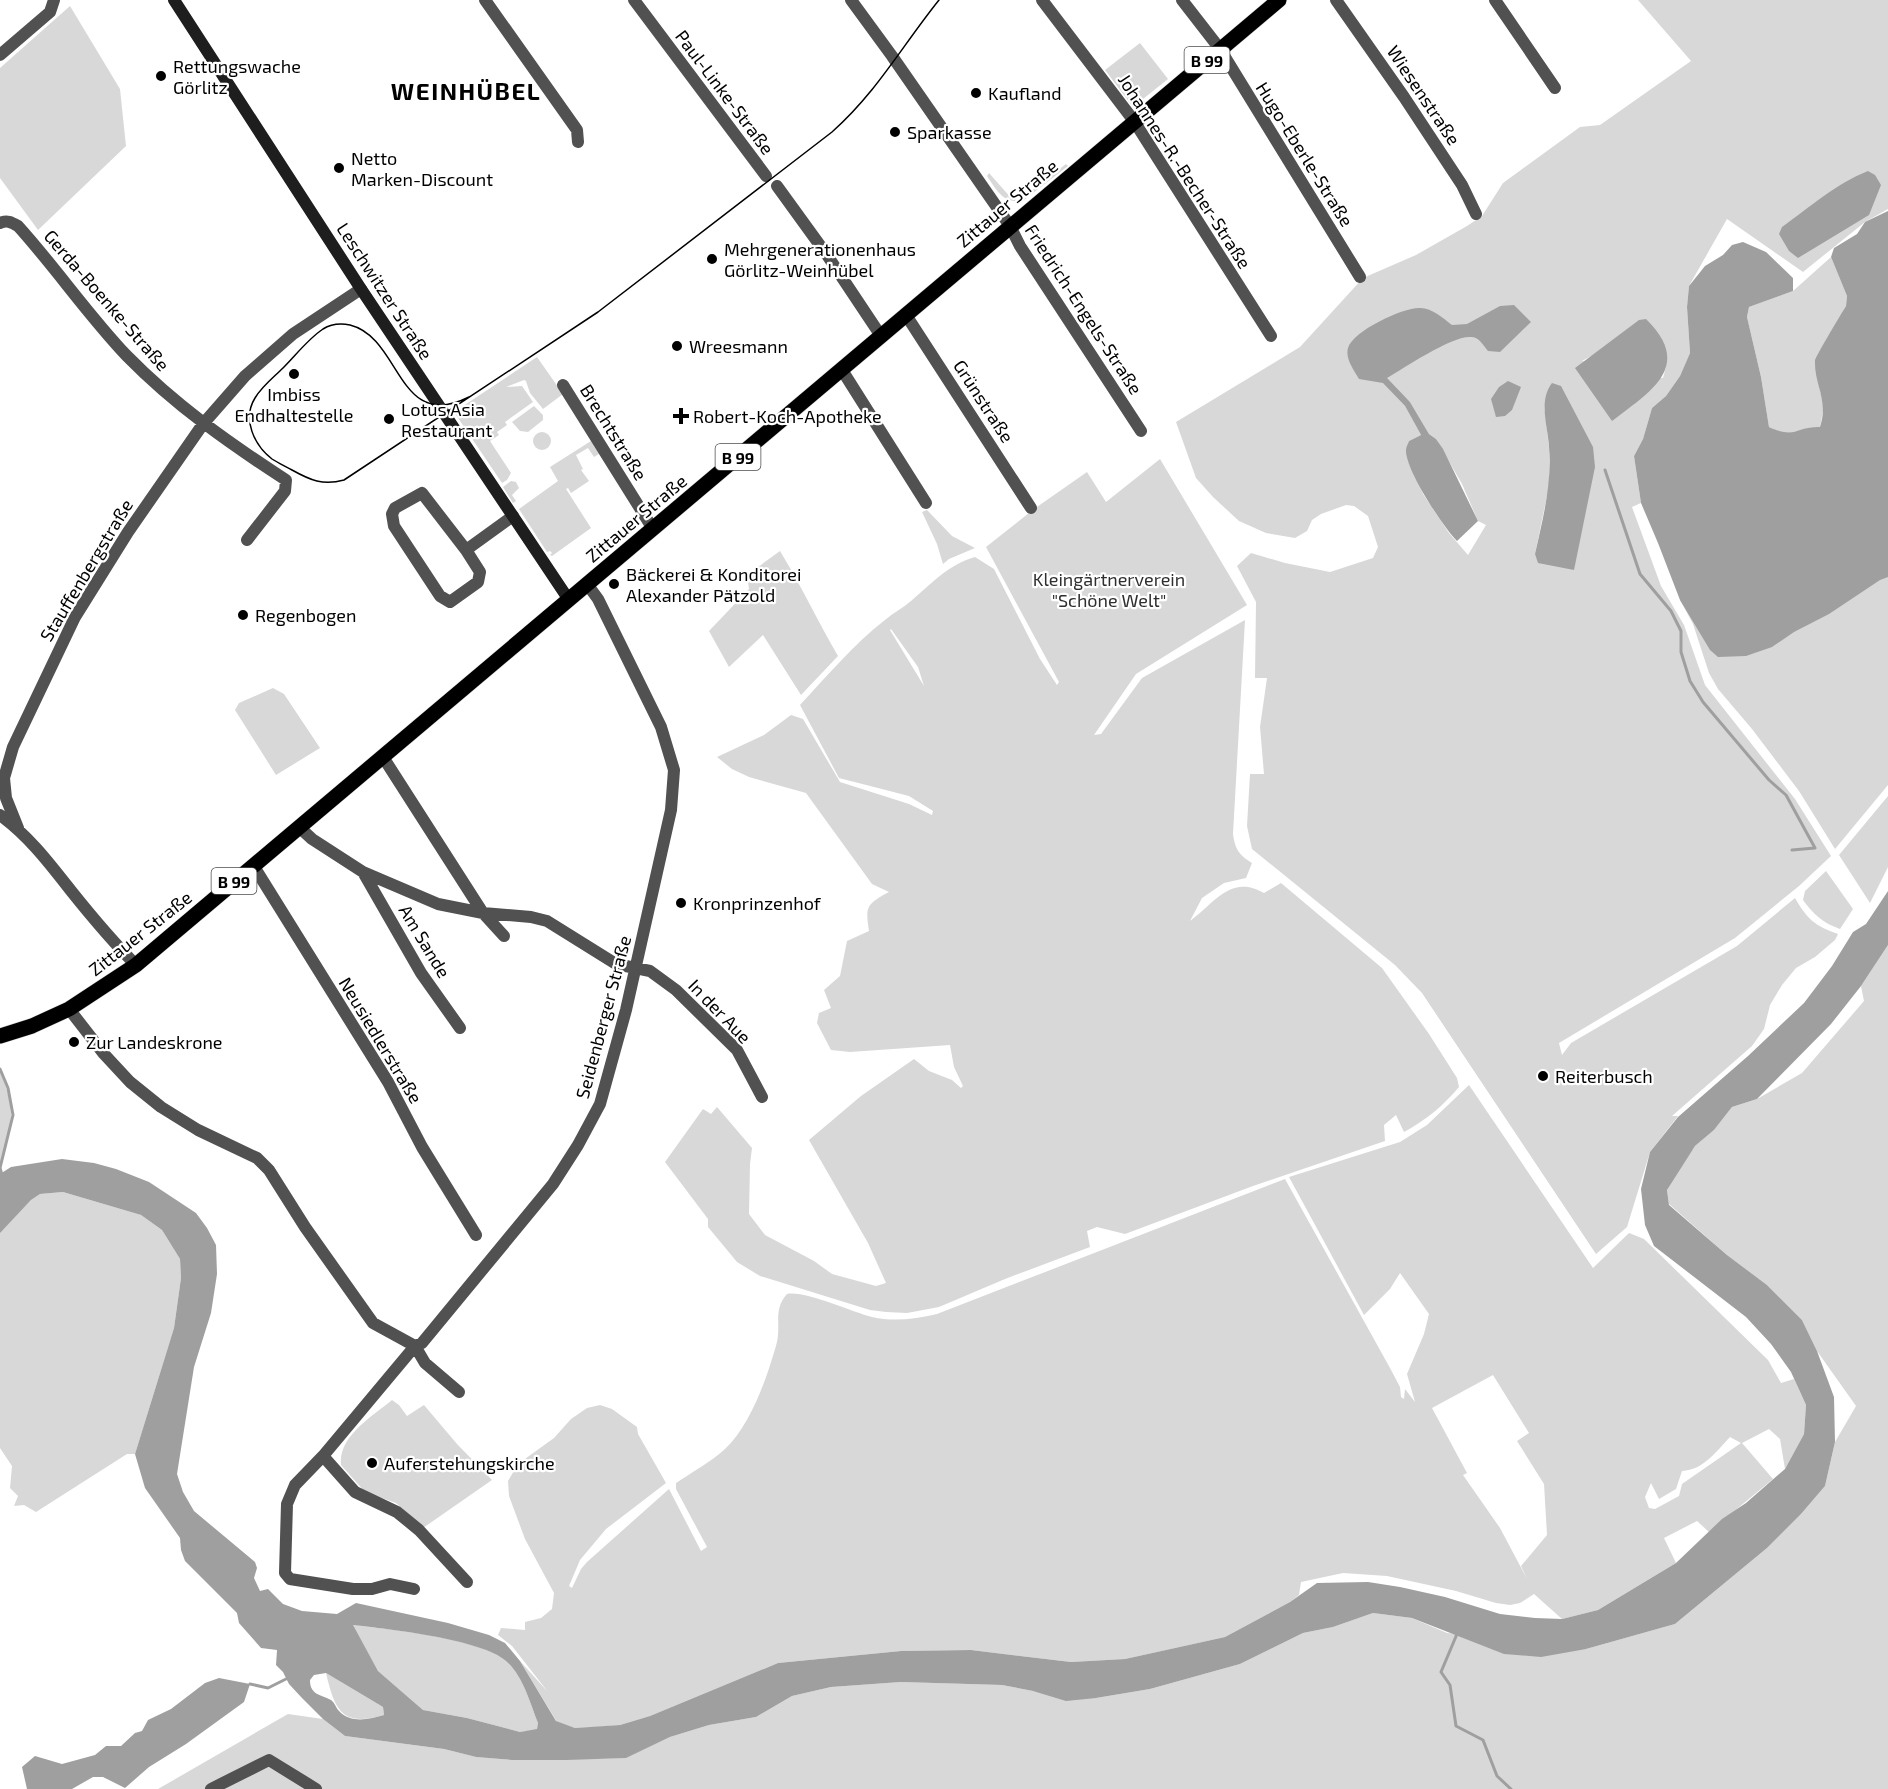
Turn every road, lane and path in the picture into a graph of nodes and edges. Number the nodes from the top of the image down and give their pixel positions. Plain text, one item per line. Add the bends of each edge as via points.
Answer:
1 (174, 0) edge
2 (485, 0) edge
3 (633, 0) edge
4 (851, 0) edge
5 (1042, 0) edge
6 (1182, 0) edge
7 (1280, 0) edge
8 (1336, 0) edge
9 (1495, 0) edge
10 (54, 1) edge
11 (1220, 49) junction
12 (0, 55) edge
13 (1555, 88) dead end
14 (1134, 121) junction
15 (578, 142) dead end
16 (766, 176) dead end
17 (777, 186) dead end
18 (1476, 214) dead end
19 (5, 223) edge
20 (1010, 226) junction
21 (1360, 277) dead end
22 (361, 289) junction
23 (906, 315) junction
24 (881, 336) junction
25 (1271, 336) dead end
26 (842, 370) junction
27 (563, 385) dead end
28 (204, 424) junction
29 (1141, 431) dead end
30 (926, 504) dead end
31 (1031, 508) dead end
32 (513, 516) junction
33 (653, 529) junction
34 (247, 540) dead end
35 (466, 550) junction
36 (587, 585) junction
37 (569, 600) junction
38 (383, 757) junction
39 (2, 780) edge
40 (0, 815) edge
41 (299, 827) junction
42 (18, 828) junction
43 (253, 866) junction
44 (363, 872) junction
45 (483, 913) junction
46 (504, 936) dead end
47 (136, 965) junction
48 (636, 967) junction
49 (69, 1010) junction
50 (460, 1028) dead end
51 (0, 1036) edge
52 (762, 1097) dead end
53 (476, 1235) dead end
54 (415, 1346) junction
55 (459, 1392) dead end
56 (323, 1456) junction
57 (467, 1582) dead end
58 (414, 1589) dead end
59 (211, 1789) edge
60 (316, 1789) edge

1 - 22 street, Leschwitzer Straße
2 - 15 street via 577,130
3 - 16 street, Paul-Linke-Straße
4 - 20 street, Friedrich-Engels-Straße
5 - 14 street, Johannes-R.-Becher-Straße
6 - 11 street
7 - 11 main road, Zittauer Straße / B 99
8 - 18 street, Wiesenstraße via 1462,185
9 - 13 street
10 - 12 street via 50,12
11 - 14 main road, Zittauer Straße / B 99
11 - 21 street, Hugo-Eberle-Straße
14 - 20 main road, Zittauer Straße / B 99
14 - 25 street, Johannes-R.-Becher-Straße
17 - 24 street
19 - 28 street, Gerda-Boenke-Straße via 25,234 127,356
20 - 23 main road, Zittauer Straße / B 99
20 - 29 street, Friedrich-Engels-Straße
22 - 28 street, Stauffenbergstraße via 293,334 245,376
22 - 32 street, Leschwitzer Straße
23 - 24 main road, Zittauer Straße / B 99
23 - 31 street, Grünstraße
24 - 26 main road, Zittauer Straße / B 99
26 - 30 street
26 - 33 main road, Zittauer Straße / B 99
27 - 33 street, Brechtstraße
28 - 34 street via 286,480 285,491
28 - 39 street, Stauffenbergstraße via 150,499 75,617 24,720
32 - 35 street
32 - 37 street, Leschwitzer Straße
33 - 36 main road, Zittauer Straße / B 99
35 - 35 street via 480,572 478,582 450,602 440,596 394,526 395,508 422,493
36 - 37 main road, Zittauer Straße / B 99
36 - 48 street, Seidenberger Straße via 598,599 661,727 674,770 671,810
37 - 38 main road, Zittauer Straße / B 99
38 - 41 main road, Zittauer Straße / B 99
38 - 45 street
39 - 42 street
40 - 42 street
41 - 43 main road, Zittauer Straße / B 99
41 - 44 street, Am Sande
42 - 47 street
43 - 47 main road, Zittauer Straße / B 99
43 - 53 street, Neusiedlerstraße via 388,1082
44 - 45 street, Am Sande via 438,904
44 - 50 street, Am Sande via 422,973
45 - 46 street
45 - 48 street, Am Sande via 547,921 616,964
47 - 49 main road, Zittauer Straße / B 99
48 - 52 street, In der Aue via 650,971 676,990 737,1050
48 - 54 street, Seidenberger Straße via 600,1104 578,1145 508,1241 422,1343
49 - 51 main road, Zittauer Straße / B 99
49 - 54 street via 110,1061 161,1107 198,1130 246,1151 269,1170 373,1323
54 - 55 street via 425,1363
54 - 56 street, Seidenberger Straße
56 - 57 street via 355,1492 397,1512 419,1530
56 - 58 street, Seidenberger Straße via 295,1485 287,1504 287,1577 353,1589 390,1584
59 - 60 street via 269,1760

